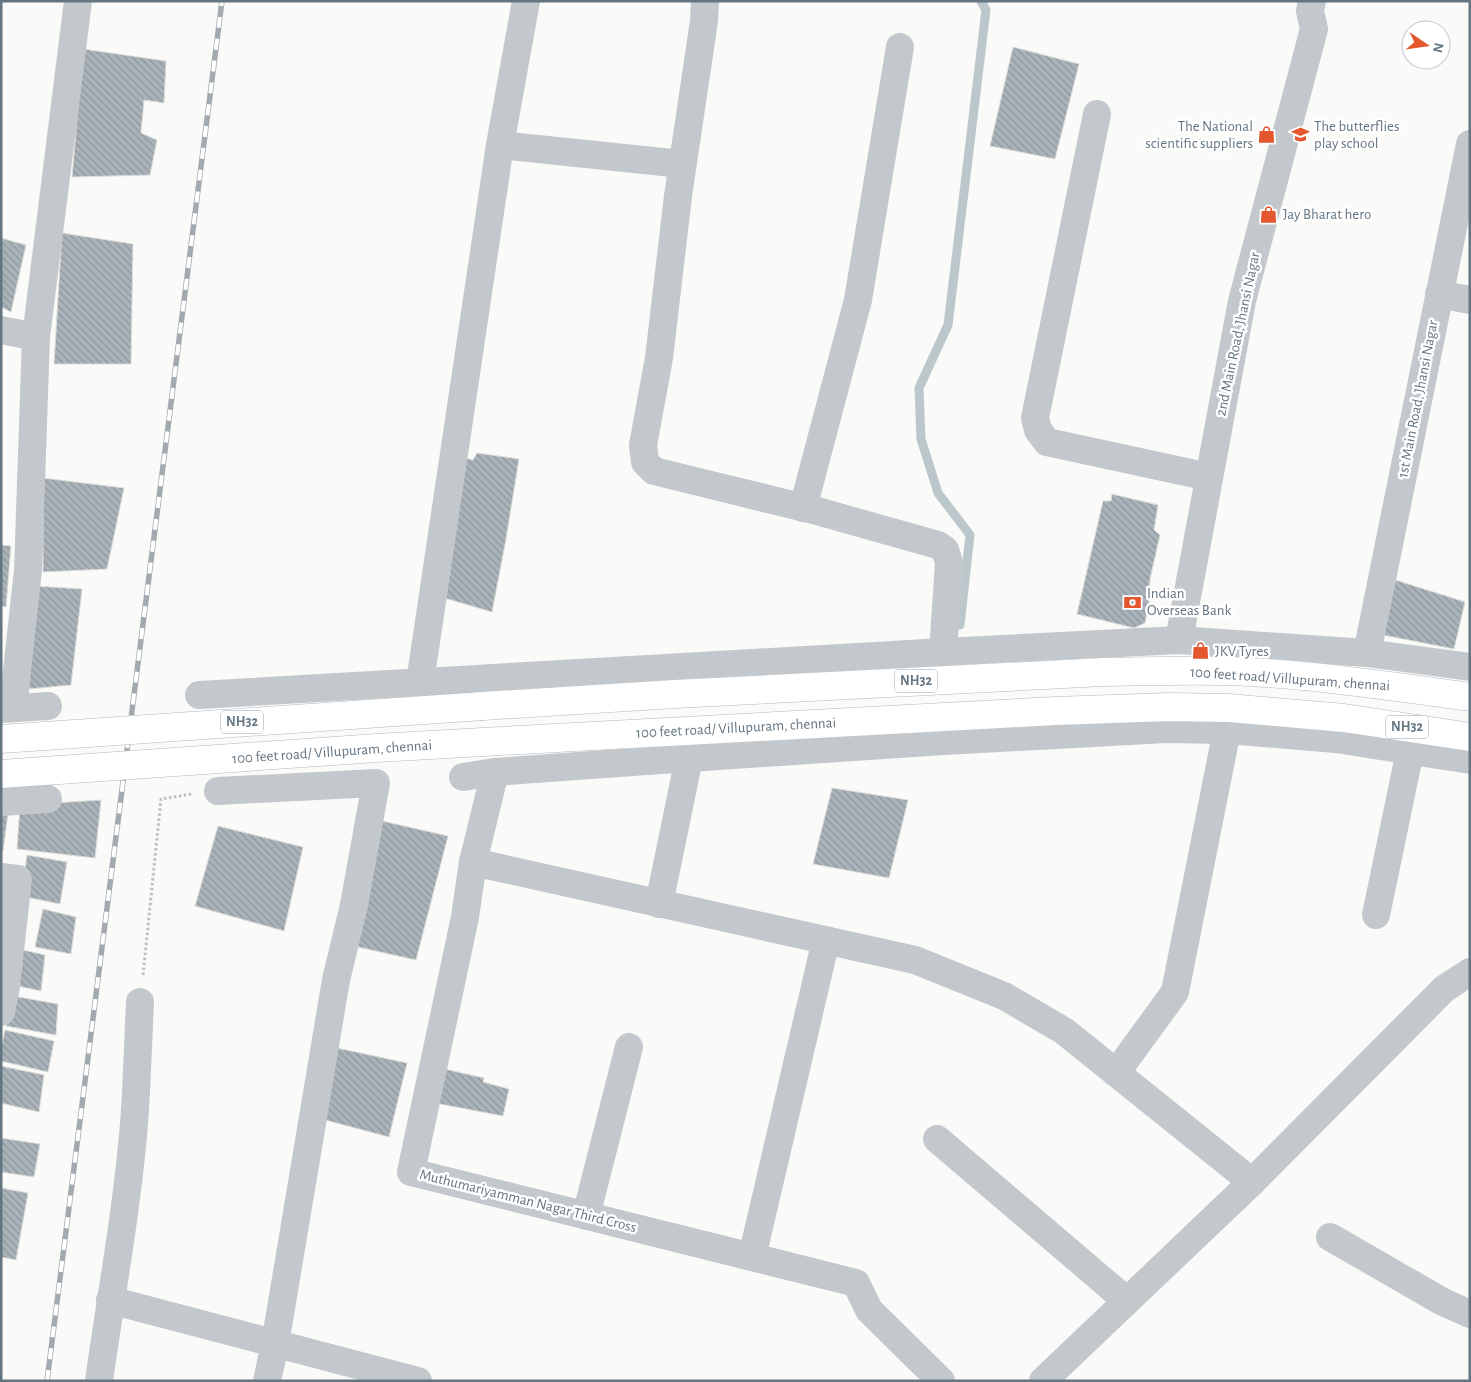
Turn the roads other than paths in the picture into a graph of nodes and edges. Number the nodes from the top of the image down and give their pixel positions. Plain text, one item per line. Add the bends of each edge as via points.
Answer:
1 (78, 1) edge
2 (526, 1) edge
3 (705, 1) edge
4 (1303, 5) edge
5 (900, 47) dead end
6 (1097, 114) dead end
7 (1470, 144) edge
8 (500, 145) junction
9 (682, 164) junction
10 (1439, 294) junction
11 (1470, 300) edge
12 (1, 330) edge
13 (36, 337) junction
14 (1209, 477) junction
15 (803, 508) junction
16 (1179, 640) junction
17 (943, 652) junction
18 (1367, 653) junction
19 (1470, 667) edge
20 (420, 682) junction
21 (199, 695) dead end
22 (1470, 697) edge
23 (48, 706) dead end
24 (7, 709) edge
25 (1227, 730) junction
26 (1470, 737) edge
27 (1, 740) edge
28 (1410, 751) junction
29 (689, 758) junction
30 (1470, 760) edge
31 (495, 772) junction
32 (1, 774) edge
33 (463, 777) dead end
34 (218, 792) road end
35 (48, 799) dead end
36 (1, 802) edge
37 (473, 862) junction
38 (1, 878) edge
39 (659, 904) junction
40 (1376, 915) dead end
41 (826, 940) junction
42 (1470, 972) edge
43 (3, 995) edge
44 (140, 1002) road end
45 (629, 1047) dead end
46 (1116, 1073) junction
47 (937, 1139) dead end
48 (1252, 1182) junction
49 (586, 1216) junction
50 (1330, 1237) dead end
51 (752, 1257) junction
52 (110, 1300) junction
53 (1127, 1301) junction
54 (1470, 1314) edge
55 (275, 1344) junction
56 (99, 1381) edge
57 (267, 1381) edge
58 (418, 1381) edge
59 (942, 1381) edge
60 (1043, 1381) edge

1 - 13 street
2 - 8 street
3 - 9 street
4 - 14 street, 2nd Main Road, Jhansi Nagar via 1314,29 1242,302
5 - 15 street via 858,300
6 - 14 street via 1035,418 1038,430 1047,442
7 - 10 street, 1st Main Road, Jhansi Nagar
8 - 9 street
8 - 20 street
9 - 15 street via 659,358 643,445 645,462 654,471
10 - 11 street
10 - 18 street, 1st Main Road, Jhansi Nagar
12 - 13 street
13 - 24 street via 28,570
14 - 16 street, 2nd Main Road, Jhansi Nagar
15 - 17 street via 938,545 946,550 949,562
16 - 17 street
16 - 18 street
17 - 20 street
18 - 19 street
20 - 21 street
22 - 27 highway, 100 feet road/ Villupuram, chennai / NH32, bridge via 1349,681 1229,671 1103,672 675,694
23 - 24 street
25 - 28 street via 1336,739
25 - 29 street via 1166,729
25 - 46 street via 1175,992
26 - 32 highway, 100 feet road/ Villupuram, chennai / NH32, bridge via 1344,718 1230,708 1169,707 483,742
28 - 30 street
28 - 40 street
29 - 31 street
29 - 39 street
31 - 33 street
31 - 37 street, Muthumariyamman Nagar Third Cross
34 - 55 street via 376,783 354,905 336,980
35 - 36 street
37 - 39 street
37 - 49 street, Muthumariyamman Nagar Third Cross via 465,917 411,1172
38 - 43 street via 18,879
39 - 41 street
41 - 46 street via 915,960 1004,996 1064,1031
41 - 51 street
42 - 48 street via 1444,989
44 - 52 street via 134,1124 120,1246
45 - 49 street
46 - 48 street
47 - 53 street
48 - 53 street
49 - 51 street, Muthumariyamman Nagar Third Cross
50 - 54 street
51 - 59 street, Muthumariyamman Nagar Third Cross via 856,1283 869,1310
52 - 55 street
52 - 56 street
53 - 60 street
55 - 57 street
55 - 58 street

